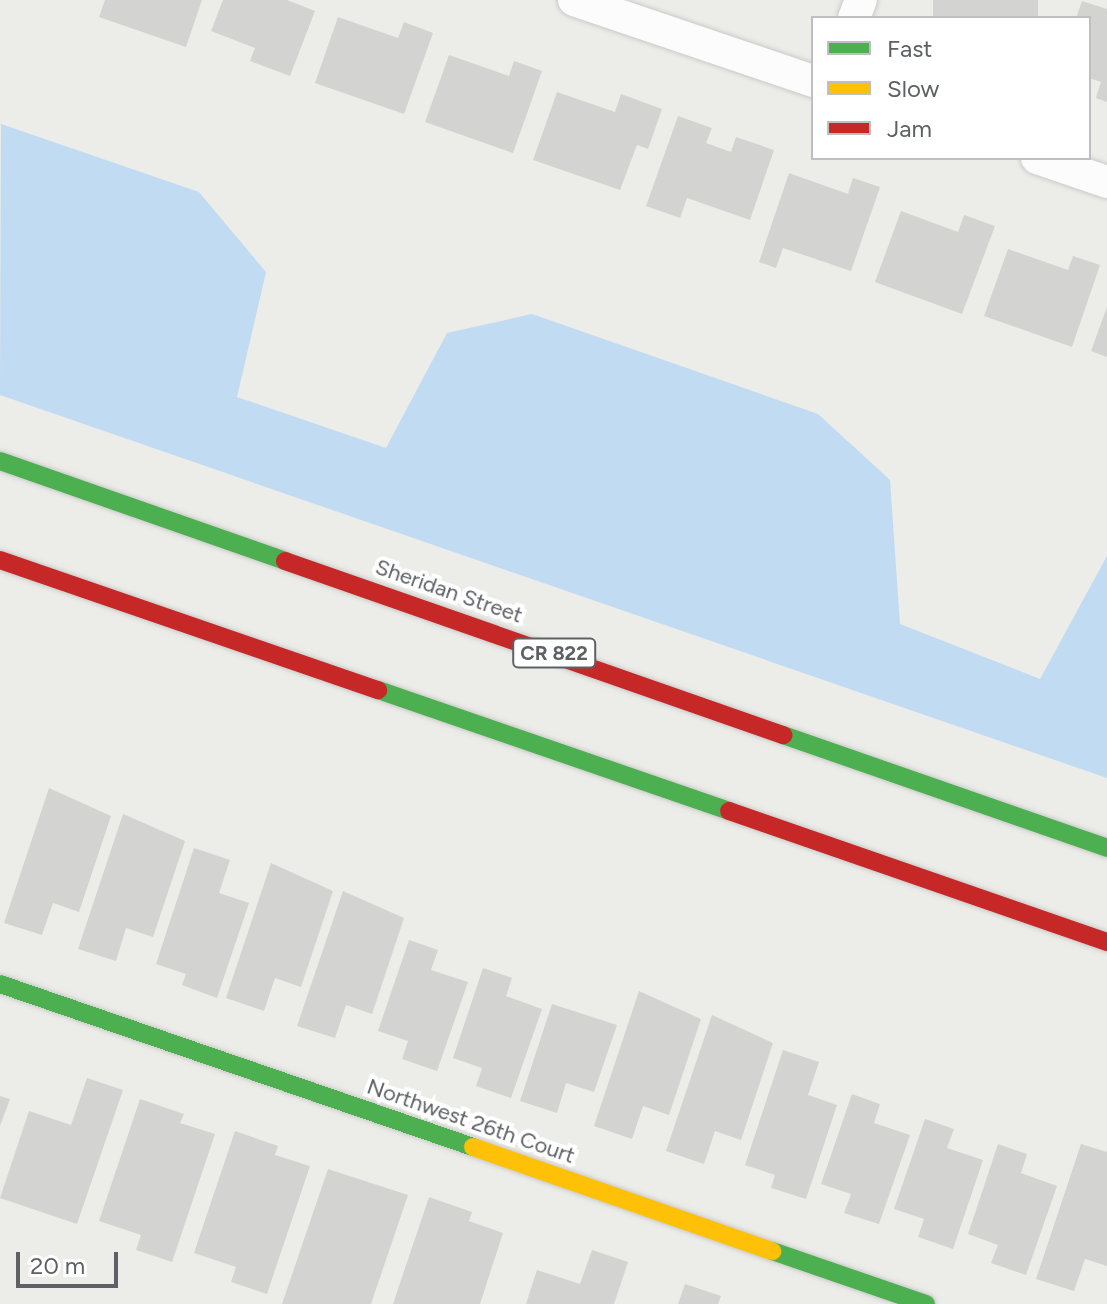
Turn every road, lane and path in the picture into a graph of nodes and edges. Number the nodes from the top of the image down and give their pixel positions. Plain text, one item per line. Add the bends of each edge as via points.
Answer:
1 (574, 0) edge
2 (811, 80) edge
3 (1043, 160) edge
4 (1107, 182) edge
5 (0, 461) edge
6 (0, 560) edge
7 (1107, 848) edge
8 (1107, 942) edge
9 (0, 984) edge
10 (926, 1304) edge

1 - 2 street
3 - 4 street
5 - 7 main road, Sheridan Street / CR 822
6 - 8 main road
9 - 10 main road, Northwest 26th Court

